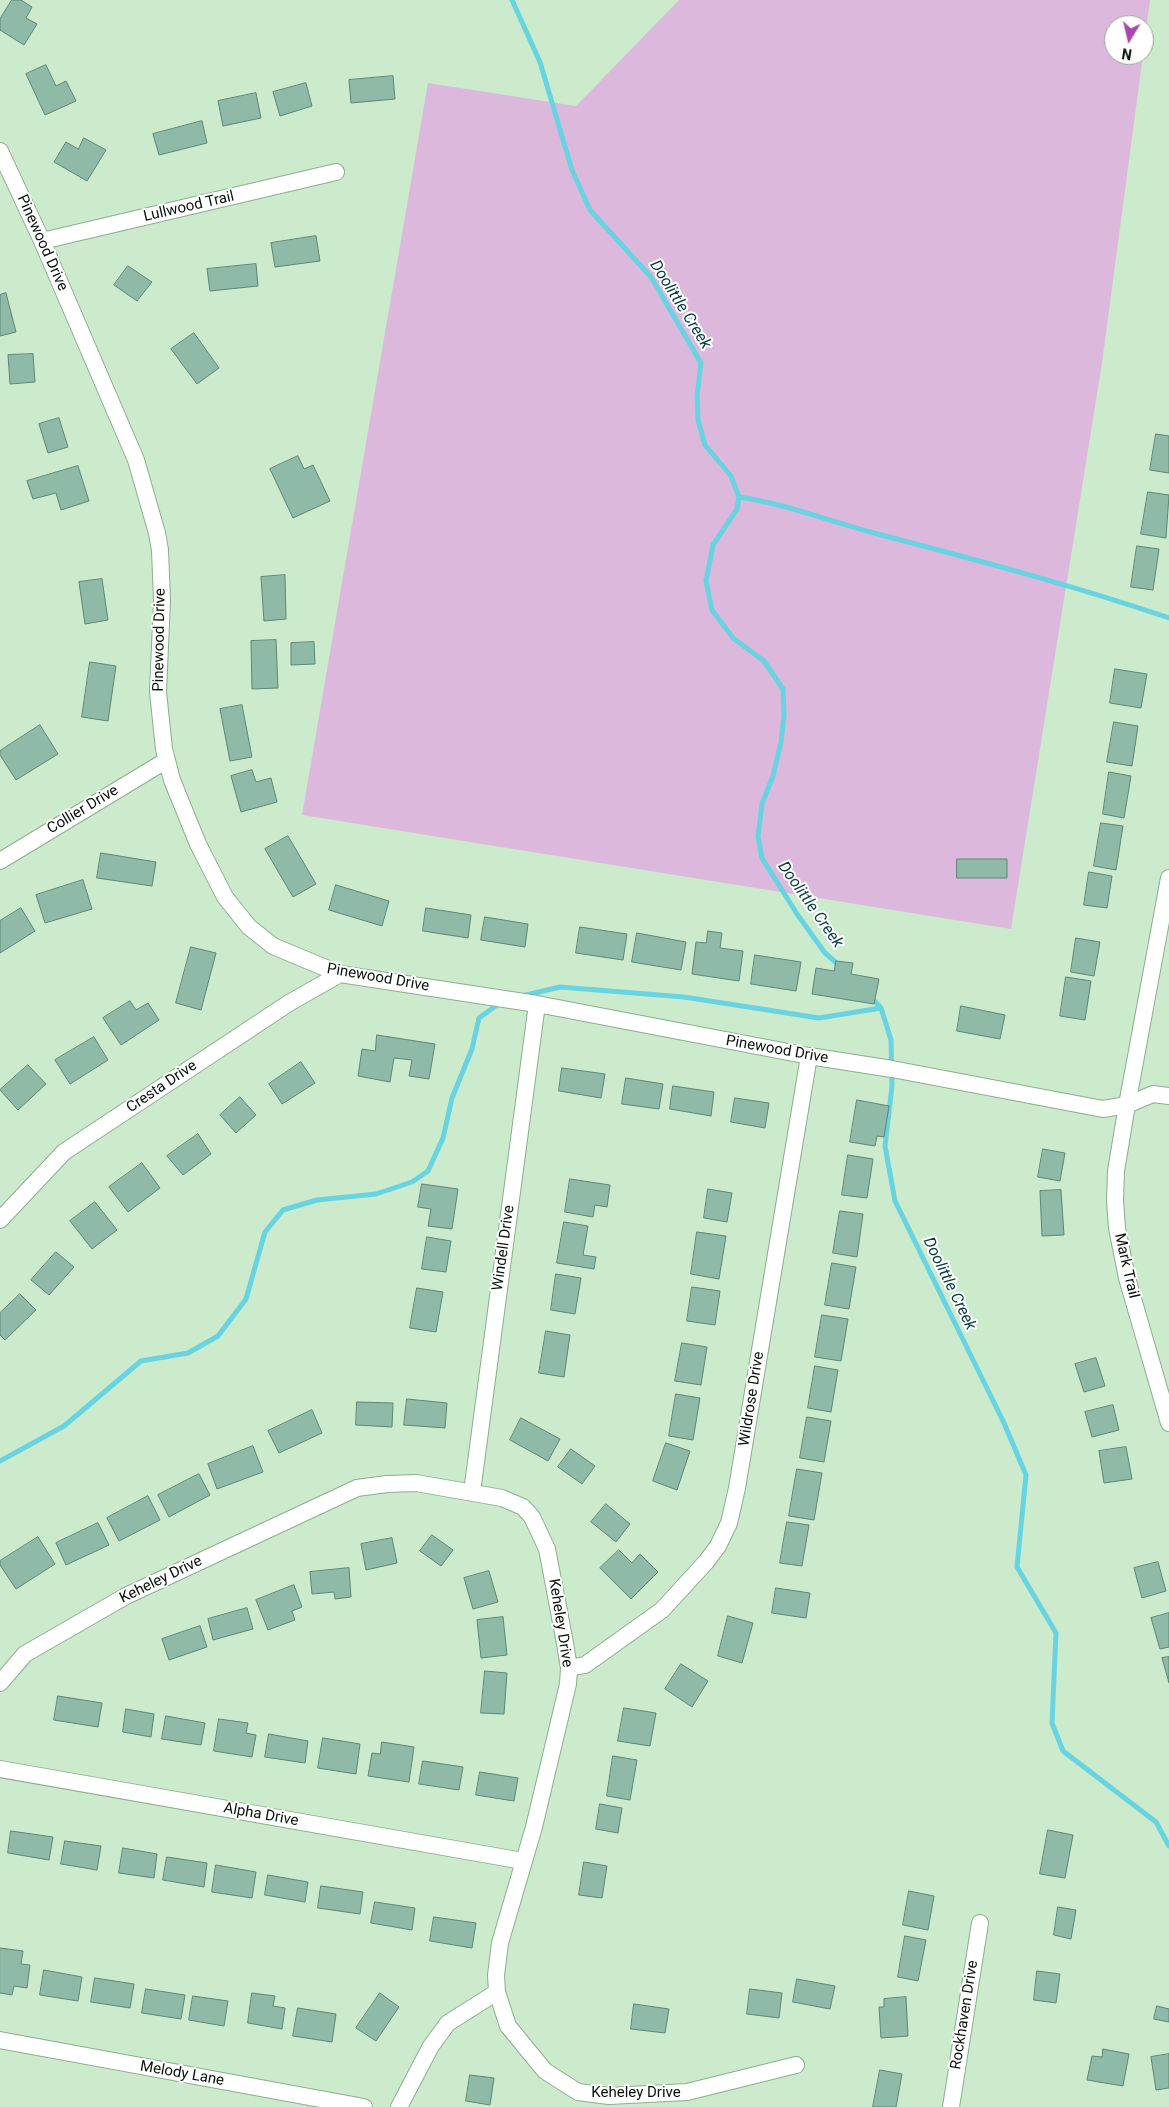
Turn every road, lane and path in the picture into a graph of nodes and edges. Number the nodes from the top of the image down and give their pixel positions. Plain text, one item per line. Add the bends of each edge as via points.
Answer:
1 (0, 151) edge
2 (336, 172) dead end
3 (42, 241) junction
4 (167, 760) junction
5 (0, 861) edge
6 (1169, 878) edge
7 (340, 974) junction
8 (536, 1004) junction
9 (809, 1056) junction
10 (1169, 1096) edge
11 (1127, 1105) junction
12 (0, 1220) edge
13 (1169, 1423) edge
14 (472, 1492) junction
15 (569, 1668) junction
16 (0, 1683) edge
17 (0, 1769) edge
18 (523, 1861) junction
19 (980, 1923) dead end
20 (496, 1992) junction
21 (0, 2040) edge
22 (796, 2065) dead end
23 (685, 2100) edge
24 (364, 2107) edge
25 (400, 2107) edge
26 (951, 2107) edge

1 - 3 street, Pinewood Drive
2 - 3 street, Lullwood Trail
3 - 4 street, Pinewood Drive via 136,460 157,533 162,600 158,692
4 - 5 street, Collier Drive
4 - 7 street, Pinewood Drive via 198,844 225,897 238,914 273,946
6 - 11 street, Mark Trail
7 - 8 street, Pinewood Drive
7 - 12 street, Cresta Drive via 289,1003 64,1152
8 - 9 street, Pinewood Drive
8 - 14 street, Windell Drive
9 - 11 street, Pinewood Drive via 1102,1109
9 - 15 street, Wildrose Drive via 737,1488 728,1522 718,1546 706,1562 662,1610 584,1665
10 - 11 street via 1153,1094
11 - 13 street, Mark Trail via 1116,1171 1117,1228 1127,1278
14 - 15 street, Keheley Drive via 502,1498 523,1507 532,1517 547,1549
14 - 16 street, Keheley Drive via 416,1483 357,1488 126,1596 25,1654
15 - 18 street, Keheley Drive via 560,1721
17 - 18 street, Alpha Drive
18 - 20 street, Keheley Drive via 500,1943
19 - 26 street, Rockhaven Drive
20 - 23 street, Keheley Drive via 508,2026 545,2071 578,2092
20 - 25 street via 448,2023 431,2046
21 - 24 street, Melody Lane
22 - 23 street, Keheley Drive

